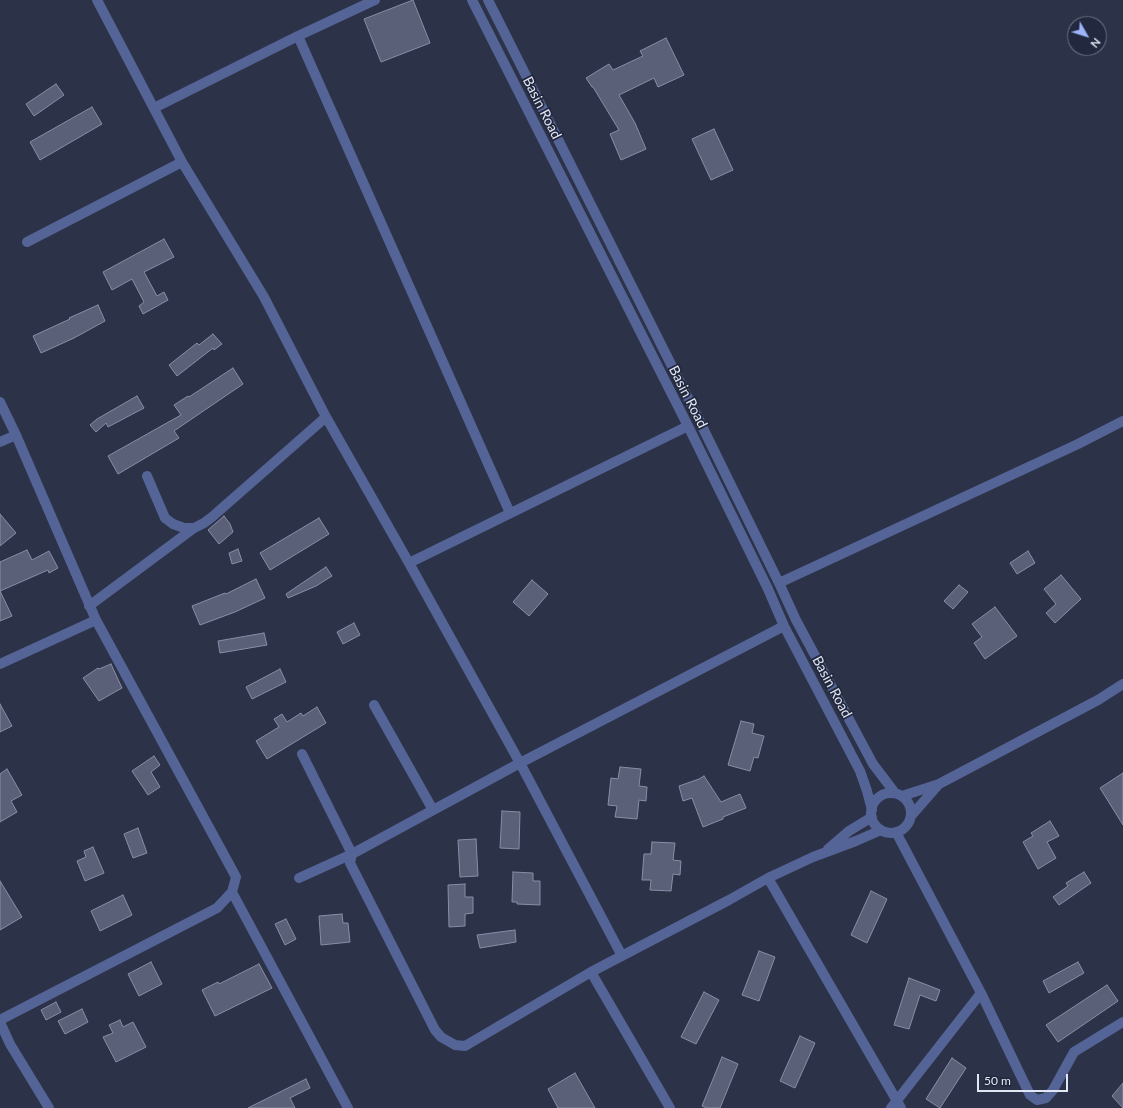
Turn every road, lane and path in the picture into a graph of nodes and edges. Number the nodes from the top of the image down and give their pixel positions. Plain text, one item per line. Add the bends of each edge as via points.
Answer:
1 (97, 0) edge
2 (375, 0) edge
3 (472, 0) edge
4 (488, 0) edge
5 (298, 36) junction
6 (154, 108) junction
7 (182, 162) junction
8 (27, 242) dead end
9 (611, 245) junction
10 (599, 252) junction
11 (0, 402) edge
12 (326, 417) junction
13 (1123, 421) edge
14 (688, 426) junction
15 (16, 435) junction
16 (0, 442) edge
17 (147, 476) dead end
18 (510, 513) junction
19 (194, 528) junction
20 (409, 563) junction
21 (779, 583) junction
22 (89, 606) junction
23 (96, 620) junction
24 (784, 626) junction
25 (0, 664) edge
26 (1123, 684) edge
27 (374, 705) dead end
28 (302, 754) dead end
29 (520, 763) junction
30 (939, 784) junction
31 (898, 795) junction
32 (433, 810) junction
33 (872, 813) junction
34 (911, 816) junction
35 (881, 830) junction
36 (896, 832) junction
37 (824, 853) junction
38 (352, 854) junction
39 (299, 878) dead end
40 (768, 878) junction
41 (232, 892) junction
42 (622, 956) junction
43 (591, 972) junction
44 (981, 993) junction
45 (0, 1021) edge
46 (1123, 1022) edge
47 (896, 1105) edge
48 (49, 1108) edge
49 (348, 1108) edge
50 (670, 1108) edge

1 - 6 street
2 - 5 street
3 - 10 street, Basin Road
4 - 9 street, Basin Road
5 - 6 street
5 - 18 street
6 - 7 street
7 - 8 street
7 - 12 street via 264,297
9 - 10 street
9 - 21 street, Basin Road
10 - 14 street, Basin Road
11 - 15 street
12 - 19 street via 212,517
12 - 20 street
13 - 21 street
14 - 18 street
14 - 24 street, Basin Road
15 - 16 street
15 - 22 street
17 - 19 street via 165,518 184,528
18 - 20 street
19 - 22 street
20 - 29 street
21 - 31 street, Basin Road via 873,764
22 - 23 street
23 - 25 street
23 - 41 street via 236,877
24 - 29 street
24 - 33 street, Basin Road via 860,771
26 - 30 street via 1098,700
27 - 32 street
28 - 38 street
29 - 32 street
29 - 42 street
30 - 31 street
30 - 34 street
31 - 33 street via 887,794 880,797 875,802
31 - 34 street via 908,802
32 - 38 street
33 - 35 street via 875,824
33 - 37 street
34 - 36 street via 908,824
35 - 36 street
35 - 37 street
36 - 44 street
37 - 40 street
38 - 39 street
38 - 43 street via 350,863 435,1030 455,1045 465,1046
40 - 42 street
40 - 47 street
41 - 45 street via 216,908
41 - 49 street
42 - 43 street
43 - 50 street
44 - 46 street via 1030,1095 1037,1100 1046,1098 1053,1090 1074,1052
44 - 47 street
45 - 48 street via 10,1044

